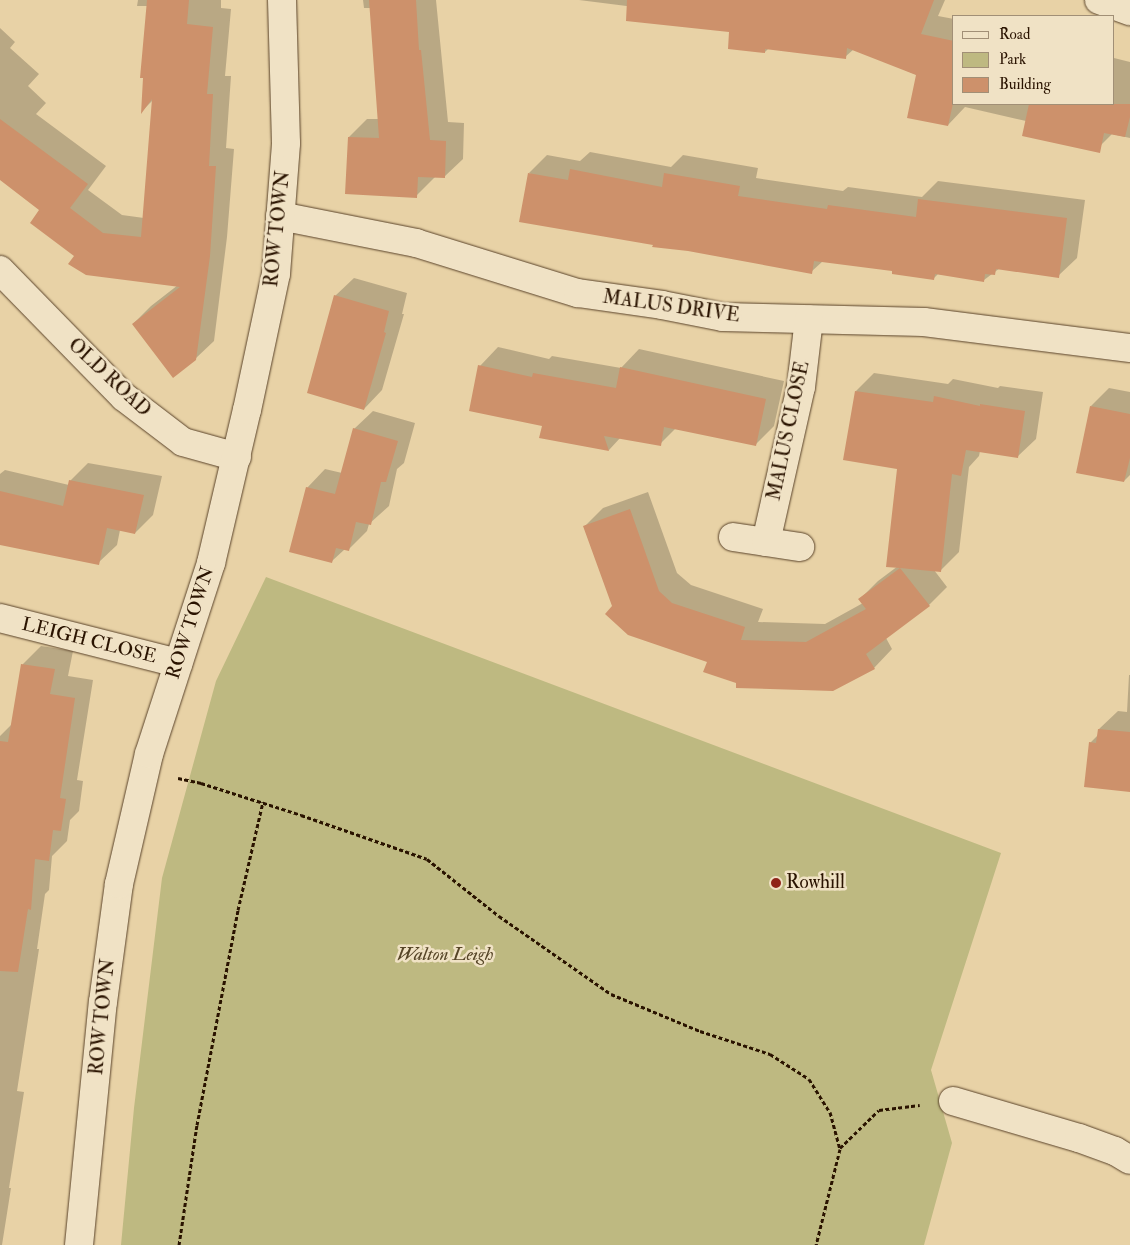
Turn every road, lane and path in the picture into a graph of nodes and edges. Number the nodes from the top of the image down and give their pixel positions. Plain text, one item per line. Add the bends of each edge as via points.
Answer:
1 (282, 0) edge
2 (1098, 0) edge
3 (1130, 11) edge
4 (280, 216) junction
5 (0, 270) edge
6 (809, 319) junction
7 (1130, 348) edge
8 (237, 457) junction
9 (733, 537) dead end
10 (766, 542) junction
11 (800, 547) dead end
12 (0, 618) edge
13 (178, 663) junction
14 (145, 772) junction
15 (263, 802) junction
16 (953, 1101) joint
17 (840, 1149) junction
18 (1130, 1160) edge
19 (79, 1245) edge
20 (179, 1245) edge
21 (816, 1245) edge

1 - 4 street, ROW TOWN via 286,143
2 - 3 street
4 - 6 street, MALUS DRIVE via 416,244 578,293 723,318
4 - 8 street, ROW TOWN via 276,274
5 - 8 street, OLD ROAD via 124,397 183,442
6 - 7 street, MALUS DRIVE via 924,322
6 - 10 street, MALUS CLOSE via 801,388
8 - 13 street, ROW TOWN via 211,563
9 - 10 street
10 - 11 street
12 - 13 street, LEIGH CLOSE
13 - 14 street, ROW TOWN
14 - 15 path via 201,783
14 - 19 street, ROW TOWN via 119,884 103,1002
15 - 17 path via 427,859 499,916 611,994 700,1031 770,1054 809,1079 830,1112
15 - 20 path via 238,910 197,1125
16 - 17 path via 879,1110
16 - 18 street via 1079,1138
17 - 21 path

